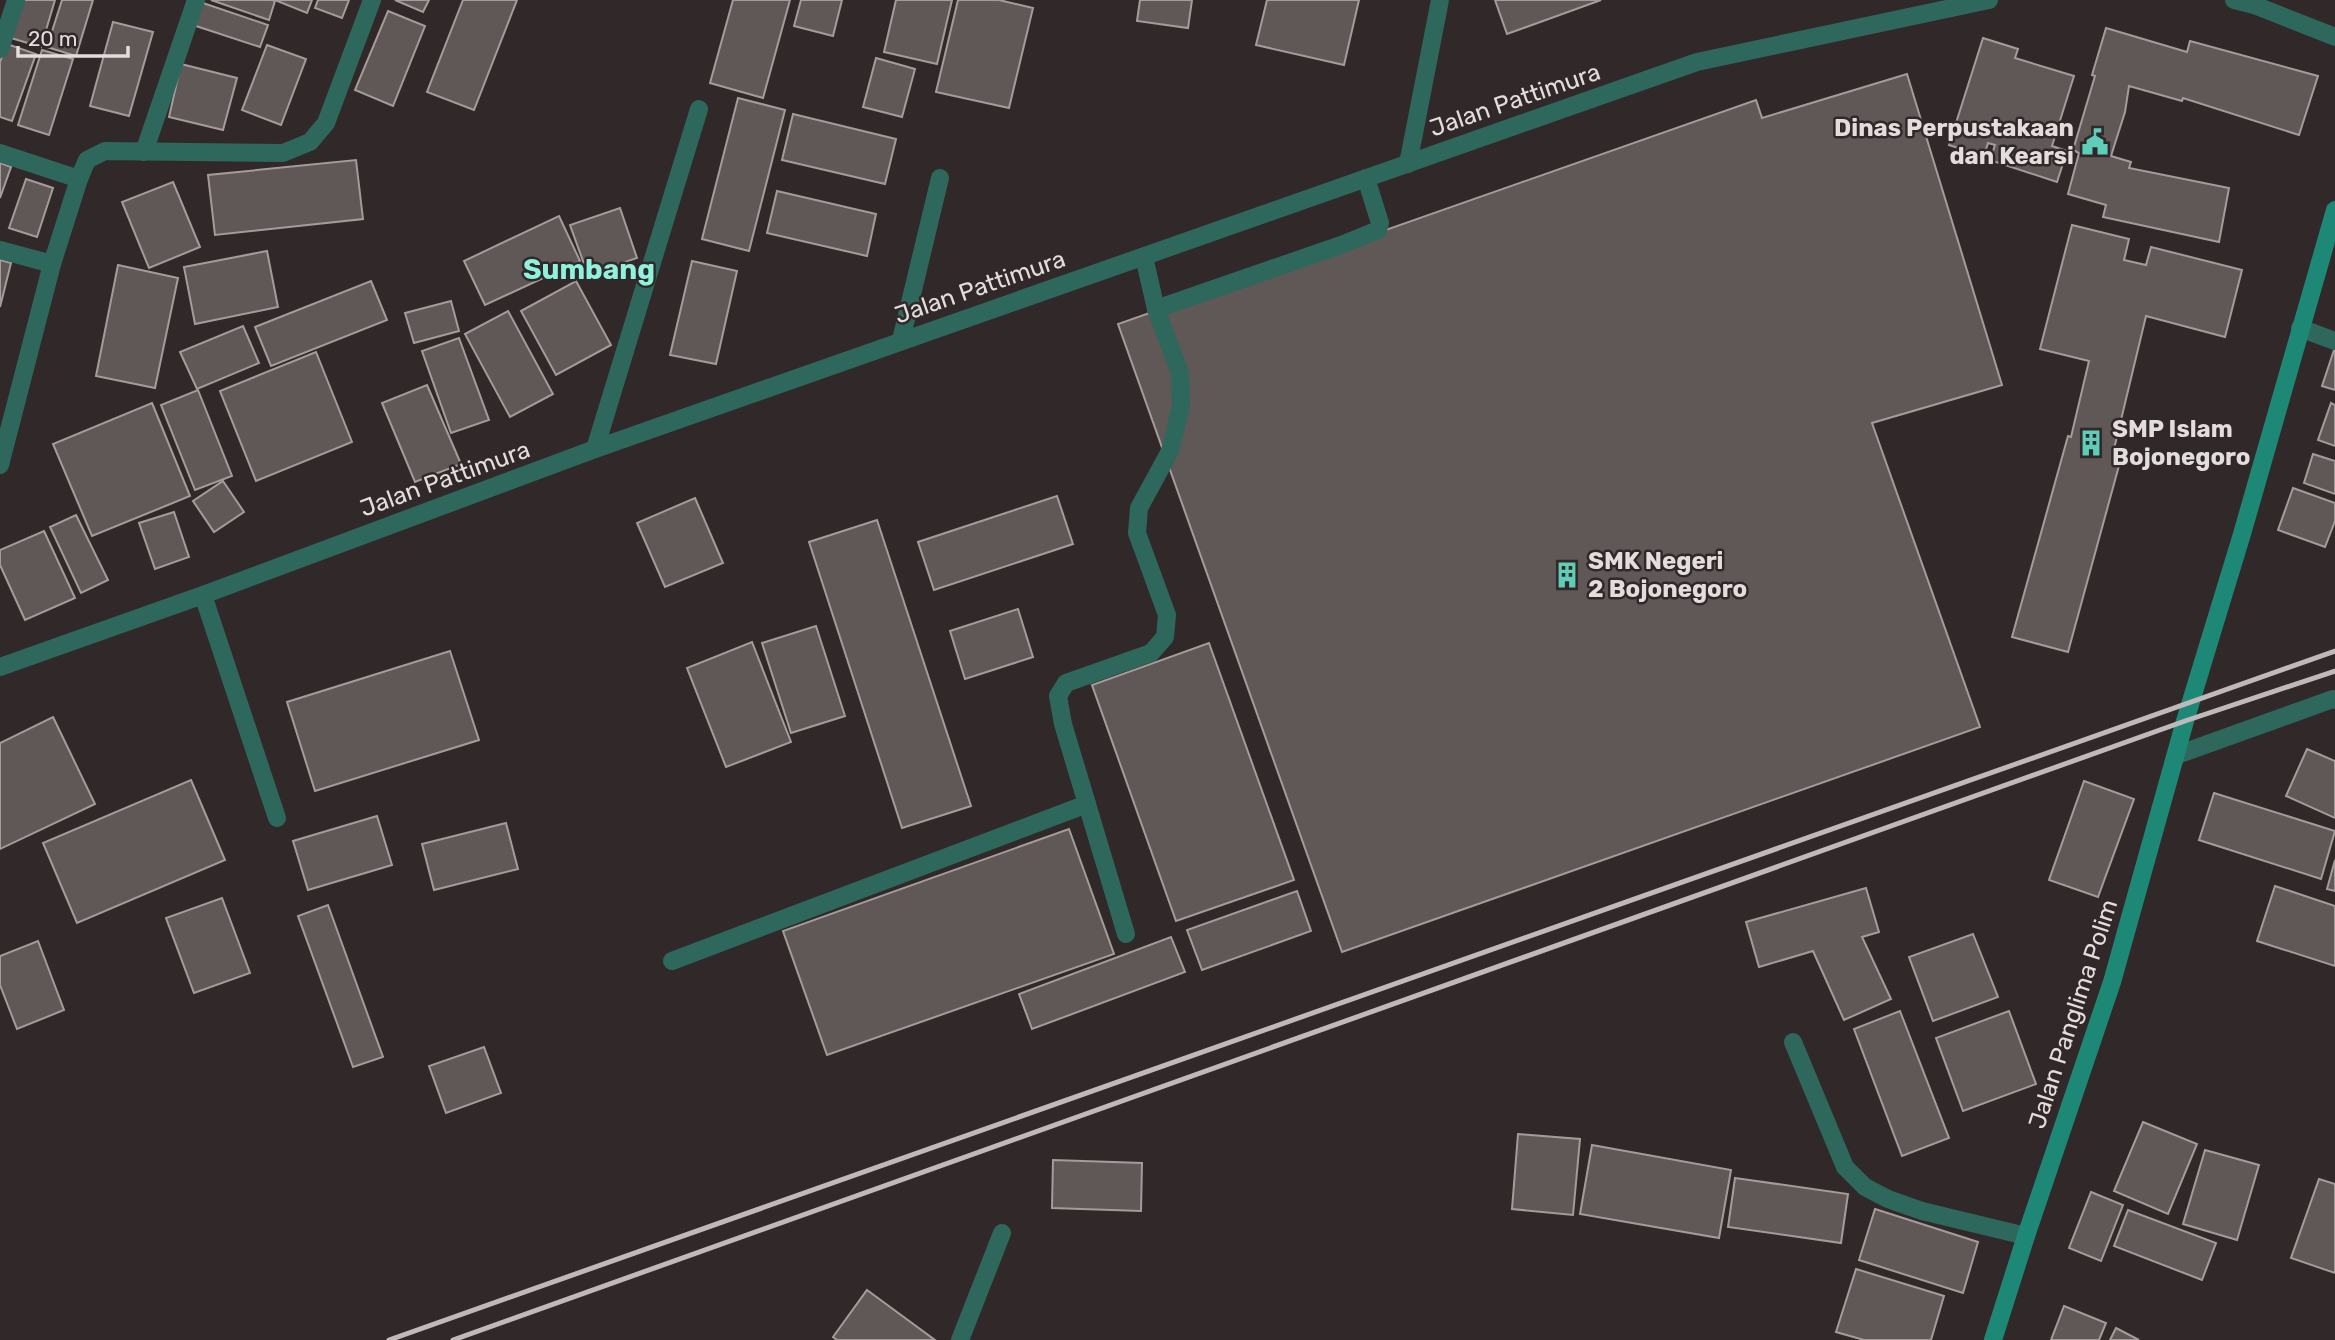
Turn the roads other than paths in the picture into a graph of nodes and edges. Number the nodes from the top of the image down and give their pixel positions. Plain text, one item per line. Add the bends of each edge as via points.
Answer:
1 (16, 0) edge
2 (196, 0) edge
3 (372, 0) edge
4 (1440, 0) edge
5 (1989, 0) edge
6 (2234, 0) edge
7 (1933, 5) edge
8 (2335, 37) edge
9 (0, 49) edge
10 (699, 109) dead end
11 (144, 152) junction
12 (0, 153) edge
13 (1408, 164) junction
14 (79, 178) junction
15 (940, 178) dead end
16 (1366, 178) junction
17 (2335, 210) edge
18 (0, 250) edge
19 (1144, 257) junction
20 (52, 264) junction
21 (1156, 309) junction
22 (2300, 328) junction
23 (901, 340) junction
24 (2335, 341) edge
25 (595, 449) junction
26 (0, 464) edge
27 (203, 595) junction
28 (0, 667) edge
29 (2334, 699) edge
30 (2177, 755) junction
31 (1087, 804) junction
32 (277, 818) dead end
33 (1126, 934) dead end
34 (672, 961) dead end
35 (1793, 1042) dead end
36 (1002, 1233) dead end
37 (2026, 1236) junction
38 (960, 1340) edge
39 (1993, 1340) edge

1 - 9 street
2 - 11 street
3 - 11 street via 326,123 310,142 283,153
4 - 13 street
5 - 7 street, Jalan Pattimura
6 - 8 street
7 - 13 street, Jalan Pattimura via 1697,62
10 - 25 street
11 - 14 street via 105,151 87,160
12 - 14 street
13 - 16 street, Jalan Pattimura
14 - 20 street
15 - 23 street
16 - 19 street, Jalan Pattimura
16 - 21 street via 1380,223 1378,230
17 - 22 main road, Jalan Panglima Polim
18 - 20 street
19 - 21 street
19 - 23 street, Jalan Pattimura
20 - 26 street
21 - 31 street via 1180,373 1181,406 1170,451 1139,508 1137,533 1167,615 1165,637 1151,653 1066,683 1058,696
22 - 24 street
22 - 30 main road, Jalan Panglima Polim
23 - 25 street, Jalan Pattimura
25 - 27 street, Jalan Pattimura
27 - 28 street, Jalan Pattimura
27 - 32 street
29 - 30 street
30 - 37 main road, Jalan Panglima Polim via 2112,982
31 - 33 street
31 - 34 street
35 - 37 street via 1845,1167 1865,1186 1922,1212
36 - 38 street
37 - 39 main road, Jalan Panglima Polim

